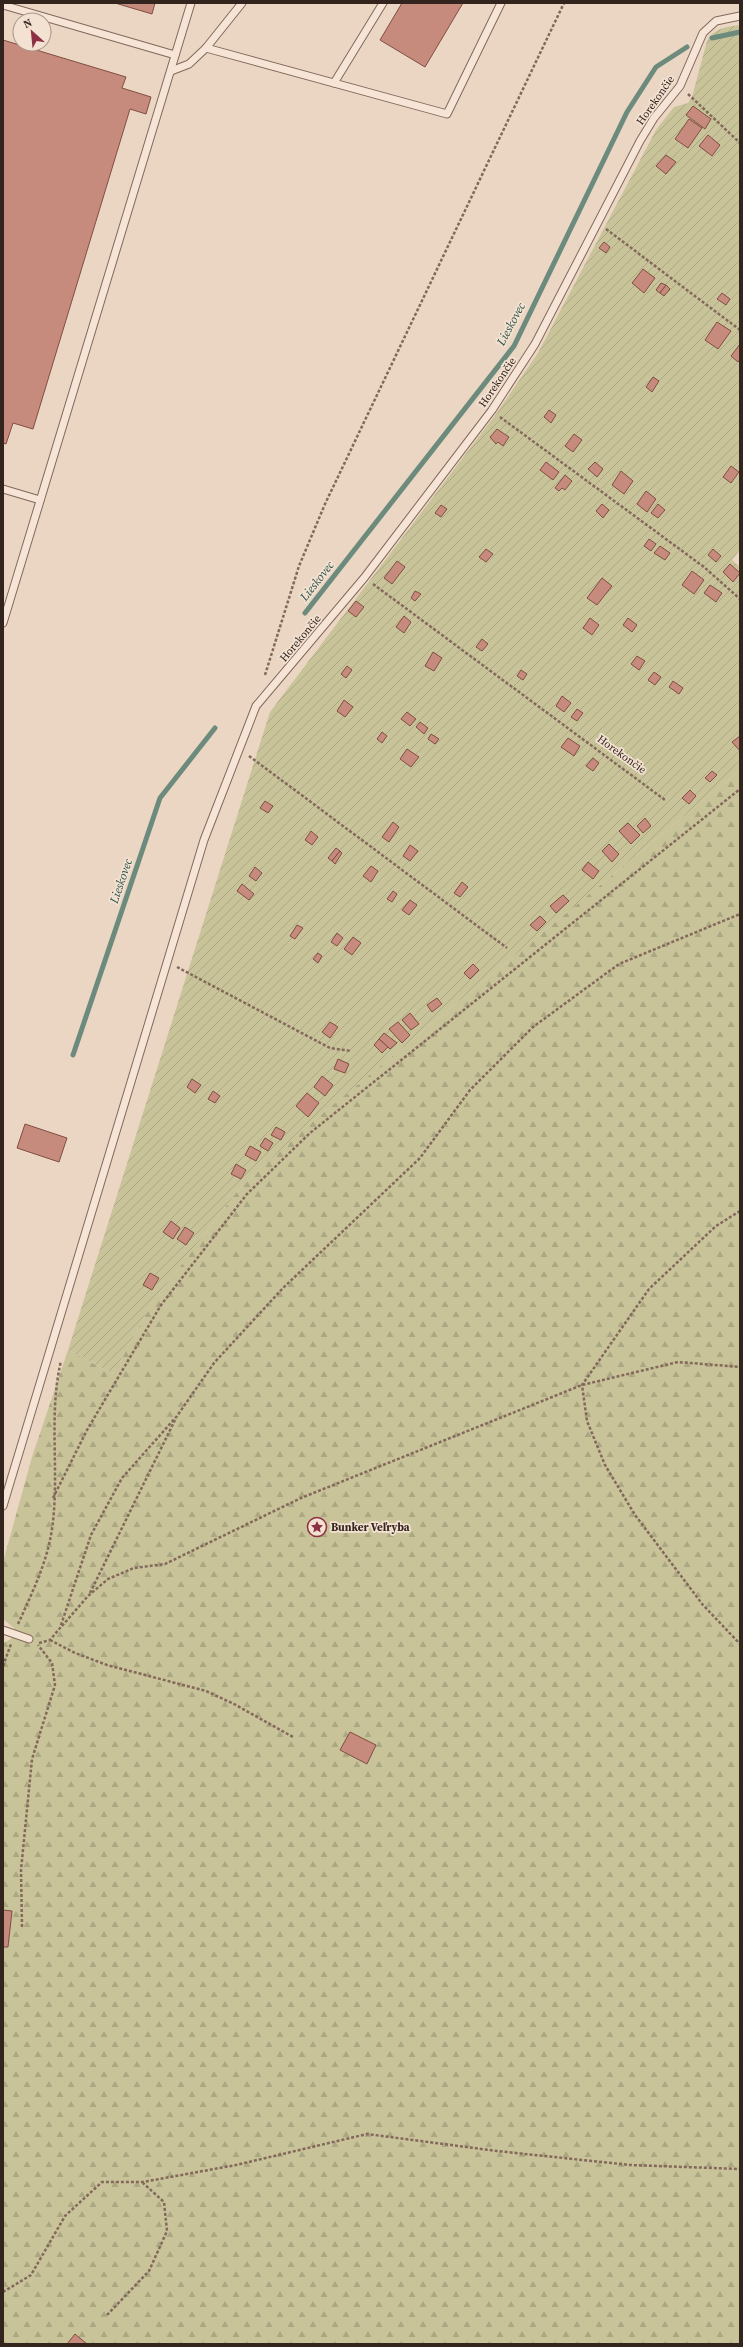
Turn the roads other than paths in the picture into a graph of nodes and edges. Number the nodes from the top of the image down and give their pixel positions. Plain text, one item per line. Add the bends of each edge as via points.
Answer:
1 (191, 3) edge
2 (242, 3) edge
3 (383, 3) edge
4 (501, 3) edge
5 (3, 5) edge
6 (740, 16) edge
7 (206, 48) junction
8 (175, 55) junction
9 (171, 71) junction
10 (334, 83) junction
11 (3, 489) edge
12 (40, 500) junction
13 (3, 622) edge
14 (3, 1506) edge
15 (3, 1630) edge
16 (29, 1639) road end

1 - 8 lane
2 - 7 lane
3 - 10 lane
4 - 10 lane via 447,114
5 - 8 lane
6 - 14 lane, Horekončie via 716,21 703,33 680,86 654,118 640,141 535,344 492,410 325,626 256,706 204,840
7 - 9 lane via 189,64
7 - 10 lane
8 - 9 lane
9 - 12 lane
11 - 12 lane
12 - 13 lane
15 - 16 lane

